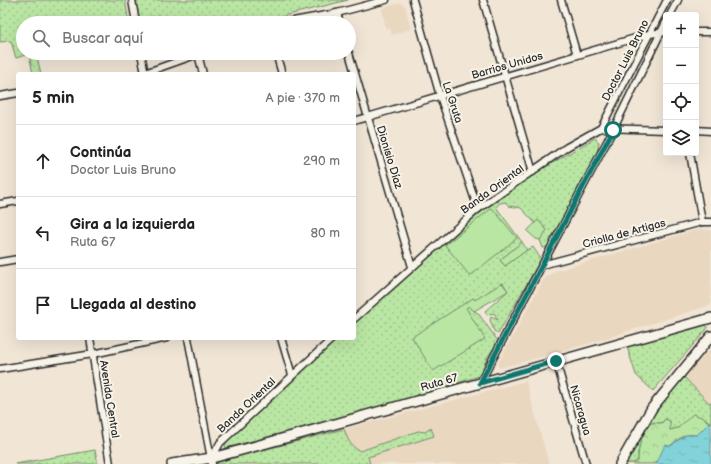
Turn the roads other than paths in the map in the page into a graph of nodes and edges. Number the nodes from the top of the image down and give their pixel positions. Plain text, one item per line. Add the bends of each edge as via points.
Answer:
1 (132, 0) edge
2 (386, 0) edge
3 (413, 0) edge
4 (483, 0) edge
5 (561, 0) edge
6 (667, 0) edge
7 (678, 0) edge
8 (672, 12) edge
9 (337, 13) junction
10 (135, 16) edge
11 (320, 16) edge
12 (338, 16) edge
13 (663, 32) edge
14 (699, 32) edge
15 (711, 32) edge
16 (649, 34) junction
17 (577, 55) junction
18 (142, 60) edge
19 (182, 60) edge
20 (200, 60) edge
21 (278, 60) edge
22 (351, 60) edge
23 (144, 72) edge
24 (150, 72) edge
25 (203, 72) edge
26 (281, 72) edge
27 (354, 72) edge
28 (505, 76) junction
29 (356, 78) edge
30 (16, 93) edge
31 (0, 96) edge
32 (440, 96) junction
33 (367, 117) junction
34 (356, 120) edge
35 (600, 128) junction
36 (613, 130) junction
37 (663, 130) edge
38 (699, 130) edge
39 (711, 130) edge
40 (691, 156) edge
41 (533, 172) junction
42 (16, 201) edge
43 (0, 204) edge
44 (478, 209) junction
45 (702, 222) junction
46 (711, 222) edge
47 (16, 259) edge
48 (0, 262) edge
49 (542, 265) junction
50 (412, 267) junction
51 (356, 314) edge
52 (711, 318) edge
53 (711, 336) edge
54 (90, 340) edge
55 (158, 340) edge
56 (188, 340) edge
57 (282, 340) edge
58 (331, 340) edge
59 (93, 354) junction
60 (556, 361) junction
61 (0, 369) edge
62 (292, 376) junction
63 (480, 383) junction
64 (212, 461) edge
65 (110, 464) edge
66 (172, 464) edge
67 (586, 464) edge
68 (620, 464) edge

1 - 10 street
2 - 9 street
3 - 32 street, La Gruta
4 - 28 street
5 - 17 street
6 - 16 street, Doctor Luis Bruno
7 - 8 street
9 - 11 street
9 - 12 street
13 - 16 street, Barrios Unidos
13 - 36 street, Doctor Luis Bruno
14 - 15 street
16 - 17 street, Barrios Unidos
16 - 35 street, Doctor Luis Bruno
17 - 28 street, Barrios Unidos
18 - 23 street
19 - 24 street
20 - 25 street
21 - 26 street
22 - 27 street, Dionisio Díaz
28 - 32 street, Barrios Unidos
28 - 41 street
29 - 33 street, Dionisio Díaz
30 - 31 street
32 - 33 street, Barrios Unidos
32 - 44 street, La Gruta
33 - 34 street, Barrios Unidos
33 - 50 street, Dionisio Díaz
35 - 36 street
35 - 41 street, Banda Oriental via 567,147
36 - 37 street
36 - 49 street, Doctor Luis Bruno
38 - 39 street
40 - 45 street
41 - 44 street, Banda Oriental
42 - 43 street
44 - 50 street, Banda Oriental
45 - 46 street, Criolla de Artigas
45 - 49 street, Criolla de Artigas
47 - 48 street
49 - 63 street, Doctor Luis Bruno
50 - 51 street, Banda Oriental
52 - 60 street, Ruta 67
53 - 68 street via 652,408
54 - 59 street, Avenida Central
55 - 59 street
56 - 64 street
57 - 62 street
58 - 62 street, Banda Oriental
59 - 61 street
59 - 65 street, Avenida Central
60 - 63 street, Ruta 67
60 - 67 street, Nicaragua
62 - 64 street, Banda Oriental via 220,443
63 - 64 street, Ruta 67
64 - 66 street, Ruta 67

